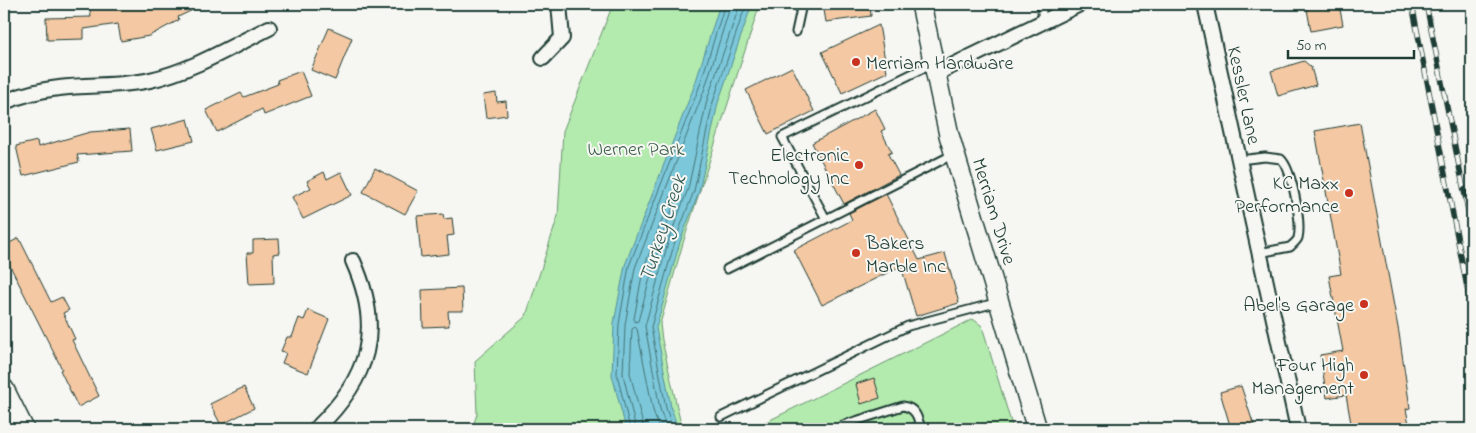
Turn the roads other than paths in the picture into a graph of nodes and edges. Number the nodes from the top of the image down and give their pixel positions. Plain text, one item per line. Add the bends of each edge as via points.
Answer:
1 (559, 4) edge
2 (802, 4) edge
3 (921, 4) edge
4 (1041, 4) edge
5 (1080, 4) edge
6 (1205, 4) edge
7 (1043, 22) junction
8 (268, 28) dead end
9 (796, 32) dead end
10 (543, 58) dead end
11 (934, 69) junction
12 (4, 102) edge
13 (955, 154) junction
14 (1239, 160) junction
15 (826, 219) junction
16 (1259, 253) junction
17 (353, 261) dead end
18 (727, 269) dead end
19 (999, 302) junction
20 (4, 389) edge
21 (721, 417) dead end
22 (24, 429) edge
23 (316, 429) edge
24 (844, 429) edge
25 (921, 429) edge
26 (1038, 429) edge
27 (1298, 429) edge

1 - 10 street via 562,38
2 - 9 lane
3 - 11 main road, Merriam Drive
4 - 7 lane
5 - 7 street
6 - 14 street, Kessler Lane
7 - 11 street
8 - 12 street via 184,69 151,80 120,86 60,88
11 - 13 main road, Merriam Drive
11 - 15 lane via 782,137
13 - 15 lane
13 - 19 main road, Merriam Drive
14 - 16 street, Kessler Lane
14 - 16 lane via 1281,159 1289,171 1298,218 1298,239 1290,247
15 - 18 lane
16 - 27 street, Kessler Lane
17 - 23 street via 365,288 369,310 367,348 348,392
19 - 21 lane via 908,326
19 - 26 main road, Merriam Drive
20 - 22 main road
24 - 25 lane via 843,425 903,406 916,412

